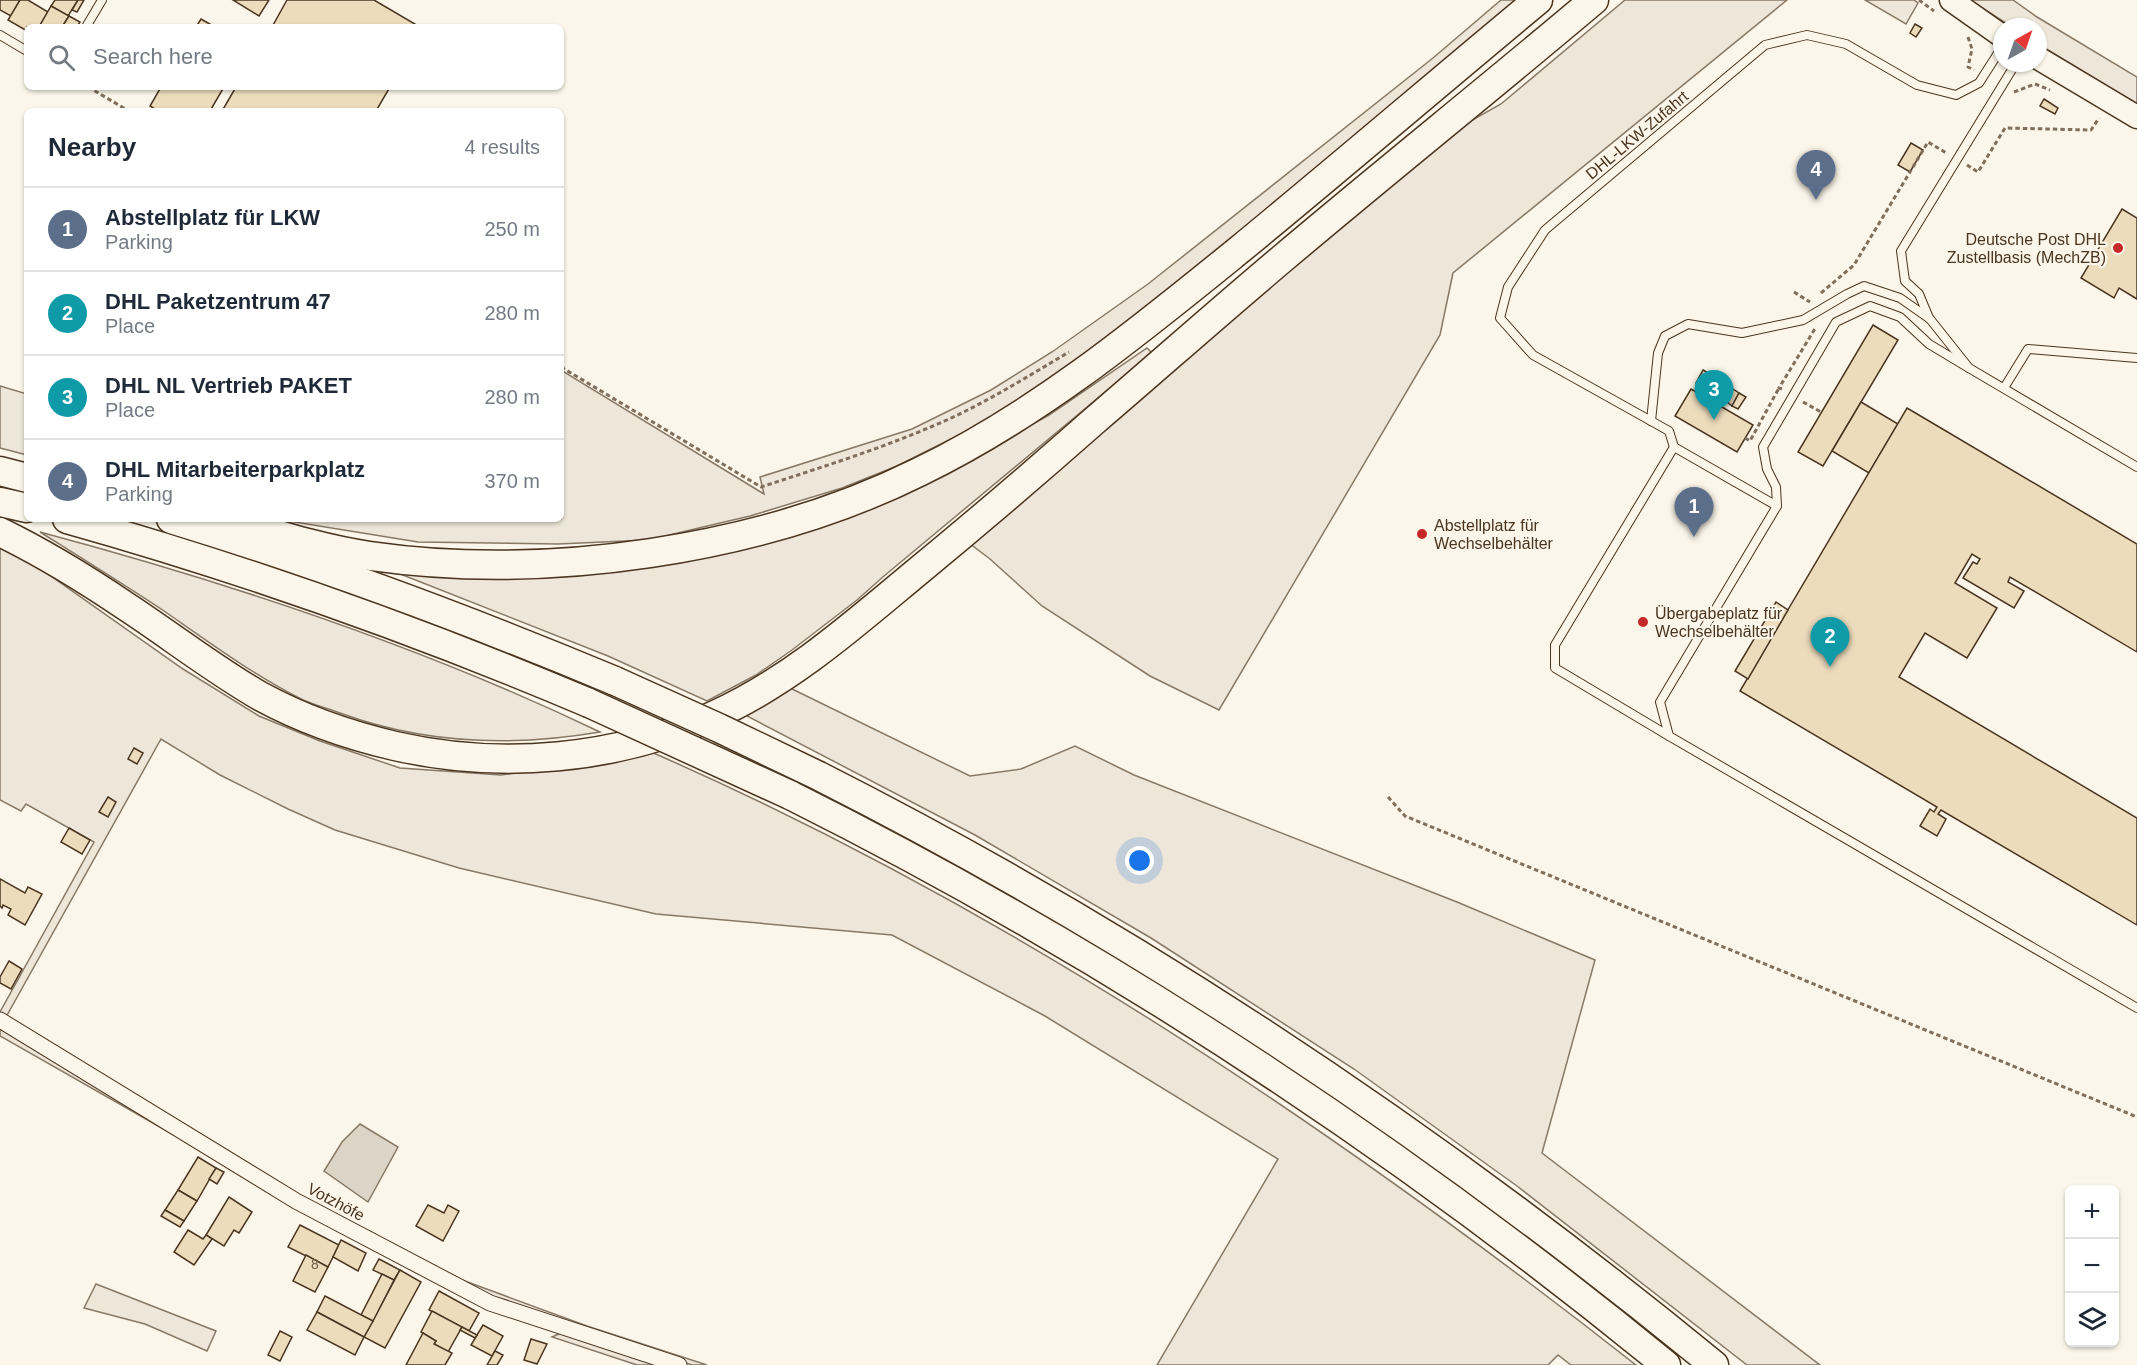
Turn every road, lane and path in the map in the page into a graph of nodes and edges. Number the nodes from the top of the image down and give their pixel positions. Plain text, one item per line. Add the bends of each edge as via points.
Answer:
1 (102, 0) edge
2 (1538, 0) edge
3 (1594, 0) edge
4 (1950, 0) edge
5 (88, 24) edge
6 (1993, 30) edge
7 (0, 35) edge
8 (24, 49) edge
9 (1993, 61) edge
10 (2047, 63) edge
11 (2010, 72) edge
12 (93, 90) edge
13 (124, 108) edge
14 (2137, 117) edge
15 (1794, 291) dead end
16 (1810, 303) dead end
17 (1929, 319) junction
18 (1077, 347) dead end
19 (2137, 358) edge
20 (1969, 368) junction
21 (564, 369) edge
22 (1779, 388) dead end
23 (2004, 388) junction
24 (1651, 421) junction
25 (1745, 438) dead end
26 (1674, 447) junction
27 (2137, 466) edge
28 (0, 502) edge
29 (1777, 506) junction
30 (24, 507) edge
31 (77, 522) edge
32 (181, 522) edge
33 (235, 522) edge
34 (0, 532) edge
35 (1670, 736) junction
36 (1388, 797) dead end
37 (2137, 1008) edge
38 (0, 1020) edge
39 (2137, 1117) edge
40 (679, 1365) edge
41 (1666, 1365) edge
42 (1714, 1365) edge

1 - 5 lane
2 - 33 highway via 1107,356 976,442 870,495 723,540 630,555 531,563 372,556 303,542
3 - 34 highway via 1283,258 855,624 756,694 718,714 664,734 578,753 516,758 441,754 358,736 300,715 260,695 63,566
4 - 6 main road
7 - 8 lane
9 - 24 lane, DHL-LKW-Zufahrt via 1979,83 1956,95 1917,85 1846,44 1807,35 1765,45 1545,230 1508,287 1500,318 1533,355
10 - 14 main road
11 - 17 lane via 1901,251 1905,281 1919,294
12 - 13 path
15 - 16 path
17 - 20 lane
17 - 24 lane via 1900,298 1863,286 1803,320 1742,333 1688,324 1665,336 1658,353
18 - 21 path via 1011,387 934,426 761,487
19 - 23 lane via 2028,350
20 - 23 lane
20 - 29 lane via 1929,344 1900,317 1870,306 1836,322 1763,447 1776,487
22 - 25 path via 1750,441
23 - 27 lane
24 - 26 lane via 1669,431
26 - 29 lane
26 - 35 lane via 1555,645 1555,668
28 - 30 highway
29 - 35 lane via 1660,702
31 - 41 highway, bridge via 342,606 474,656 589,703 874,837 1108,969 1326,1110 1552,1275
32 - 42 highway, bridge via 422,603 615,681 819,776 927,832 1156,964 1276,1041 1494,1194
35 - 37 lane
36 - 39 path via 1405,816
38 - 40 street, Votzhöfe via 296,1201 490,1303

